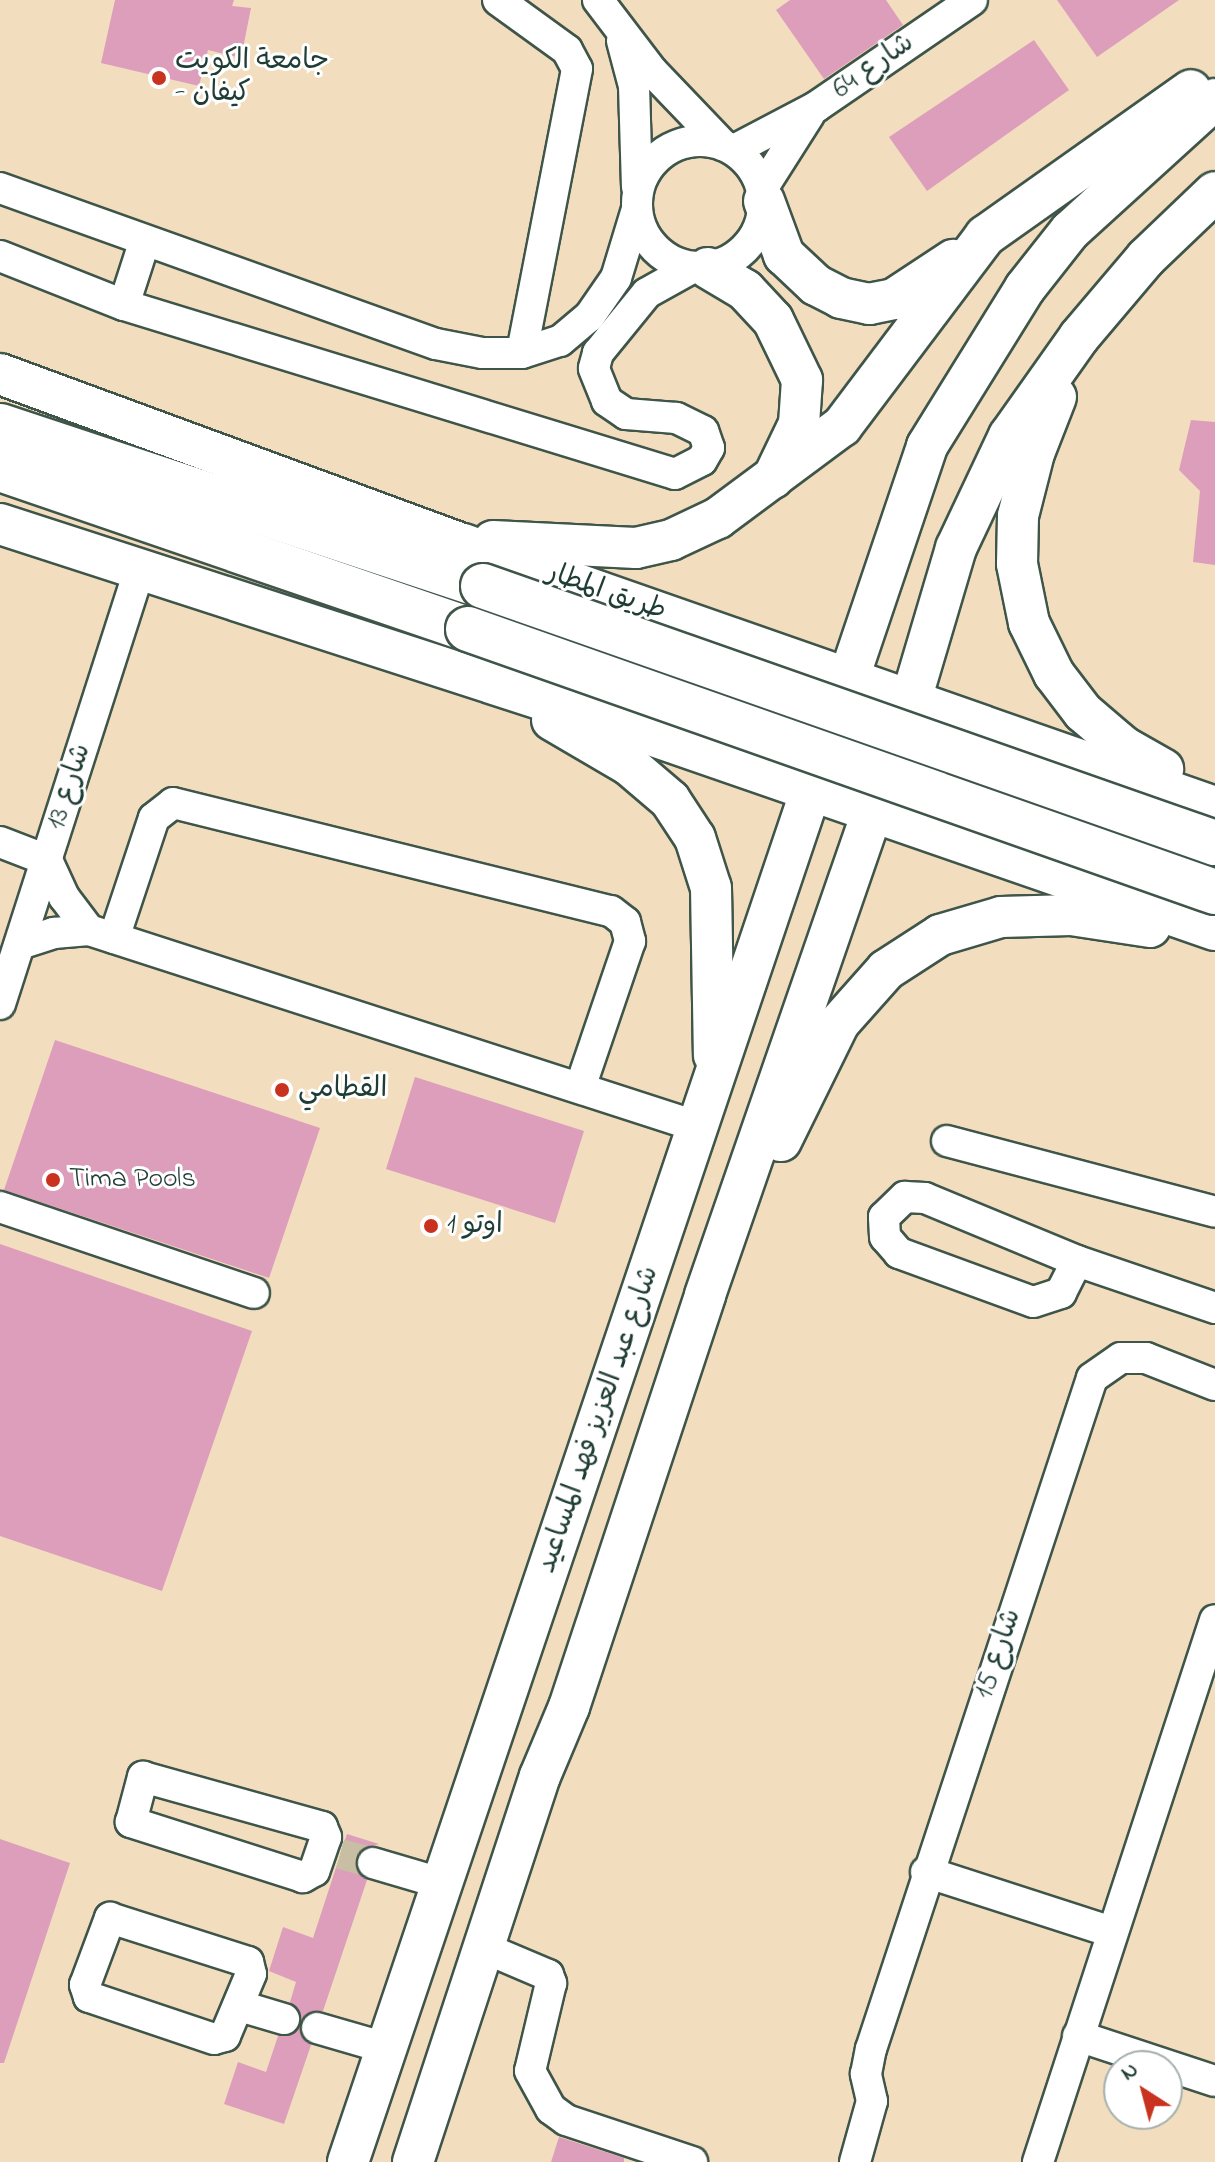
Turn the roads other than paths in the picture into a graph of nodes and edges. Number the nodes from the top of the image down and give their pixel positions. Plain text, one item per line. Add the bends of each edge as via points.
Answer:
1 (498, 0) edge
2 (598, 0) edge
3 (972, 0) edge
4 (619, 32) junction
5 (1215, 75) edge
6 (1215, 99) edge
7 (816, 107) junction
8 (728, 147) junction
9 (0, 188) edge
10 (1215, 192) edge
11 (763, 195) junction
12 (636, 204) junction
13 (985, 236) junction
14 (144, 243) junction
15 (0, 256) edge
16 (700, 268) junction
17 (124, 305) junction
18 (1079, 337) junction
19 (522, 353) junction
20 (0, 374) edge
21 (3, 435) edge
22 (771, 483) junction
23 (0, 524) edge
24 (463, 544) junction
25 (139, 570) junction
26 (700, 626) junction
27 (479, 678) junction
28 (848, 678) junction
29 (911, 700) junction
30 (645, 733) junction
31 (1049, 747) junction
32 (810, 791) junction
33 (1215, 798) edge
34 (1215, 807) edge
35 (873, 813) junction
36 (0, 842) edge
37 (1215, 843) edge
38 (47, 860) junction
39 (1019, 863) junction
40 (1215, 892) edge
41 (1215, 930) edge
42 (101, 934) junction
43 (1215, 938) edge
44 (20, 944) junction
45 (0, 1004) edge
46 (715, 1081) junction
47 (580, 1088) junction
48 (699, 1127) junction
49 (947, 1141) dead end
50 (0, 1207) edge
51 (1215, 1212) edge
52 (1077, 1261) junction
53 (254, 1293) dead end
54 (705, 1295) junction
55 (1215, 1308) edge
56 (1215, 1385) edge
57 (1215, 1620) edge
58 (1203, 1692) edge
59 (482, 1759) junction
60 (540, 1776) junction
61 (328, 1860) joint
62 (370, 1872) tunnel mouth
63 (926, 1872) junction
64 (438, 1892) junction
65 (1112, 1932) junction
66 (482, 1947) junction
67 (240, 2006) junction
68 (284, 2019) dead end
69 (317, 2028) dead end
70 (1078, 2036) junction
71 (386, 2048) junction
72 (1215, 2081) edge
73 (348, 2162) edge
74 (413, 2162) edge
75 (692, 2162) edge
76 (855, 2162) edge
77 (1038, 2162) edge

1 - 19 street via 567,50 577,69
2 - 4 street
3 - 7 street, شارع 64
4 - 8 street
4 - 12 street via 634,86 640,143
5 - 13 main road
6 - 28 main road, شارع عبد العزيز فهد المساعيد via 1070,231 961,386 927,446 900,513
7 - 8 street, شارع 64
7 - 11 street, شارع 64
8 - 11 street via 752,166
8 - 12 street via 689,142 666,151 643,177
9 - 14 street
10 - 18 main road via 1146,258
11 - 13 main road via 774,241 793,266 828,293 869,304 912,290
11 - 16 street via 761,225 749,245 731,260
12 - 16 street via 648,242 668,259
12 - 19 street via 616,278 589,317 560,341
13 - 22 main road via 842,426
14 - 17 street
14 - 19 street via 436,344 482,353
15 - 17 street
16 - 17 street via 647,293 598,353 594,368 607,401 626,414 676,418 703,431 709,448 702,460 675,474
16 - 22 main road via 745,290 773,320 802,380 799,424
18 - 29 main road via 1009,436 956,548
18 - 33 main road via 1034,453 1018,516 1017,564 1029,623 1054,674 1083,712 1124,747
20 - 24 main road, طريق المطار
21 - 37 highway, طريق المطار, bridge via 483,586
21 - 40 highway, طريق المطار, bridge via 468,629
22 - 24 main road via 718,518 650,546
23 - 25 main road
24 - 26 main road, طريق المطار
25 - 27 main road
25 - 38 street, شارع 13
26 - 28 main road, طريق المطار
26 - 30 main road via 709,672 702,694 668,727
27 - 30 main road
27 - 46 main road via 629,765 670,800 695,838 711,888
28 - 29 main road, طريق المطار
28 - 32 main road, شارع عبد العزيز فهد المساعيد
29 - 31 main road, طريق المطار
29 - 35 main road
30 - 32 main road
31 - 34 main road, طريق المطار
31 - 39 main road via 1019,759 997,784 994,827 1003,848
32 - 35 main road
32 - 46 main road, شارع عبد العزيز فهد المساعيد
35 - 39 main road
35 - 54 main road
36 - 38 street
38 - 42 street
38 - 44 street, شارع 13
39 - 41 main road
42 - 44 street via 54,933
42 - 47 street
42 - 47 street via 154,818 173,803 611,911 625,922 630,941
43 - 54 main road via 1071,915 1001,917 940,935 886,970 839,1023
44 - 45 street, شارع 13
46 - 48 main road, شارع عبد العزيز فهد المساعيد
47 - 48 street
48 - 59 main road, شارع عبد العزيز فهد المساعيد
49 - 51 street
50 - 53 street
52 - 52 street via 925,1198 905,1197 884,1217 885,1237 899,1253 1033,1302 1061,1293
52 - 55 street
54 - 60 main road via 569,1707
56 - 63 street, شارع 15 via 1146,1358 1121,1358 1092,1378
57 - 58 street
58 - 65 street
59 - 60 main road via 504,1746 517,1748 537,1764
59 - 64 main road, شارع عبد العزيز فهد المساعيد
60 - 66 main road
61 - 61 street via 326,1833 317,1826 147,1777 140,1781 131,1822 303,1877
62 - 64 street
63 - 65 street
63 - 76 street, شارع 15 via 871,2049 866,2074 872,2101
64 - 71 main road, شارع عبد العزيز فهد المساعيد
65 - 70 street
66 - 74 main road
66 - 75 street via 548,1975 551,1983 530,2071 551,2109 566,2120
67 - 67 street via 251,1974 248,1962 118,1919 107,1920 85,1985 89,1997 219,2039 229,2031
67 - 68 street
69 - 71 street
70 - 72 street
70 - 77 street
71 - 73 main road, شارع عبد العزيز فهد المساعيد

